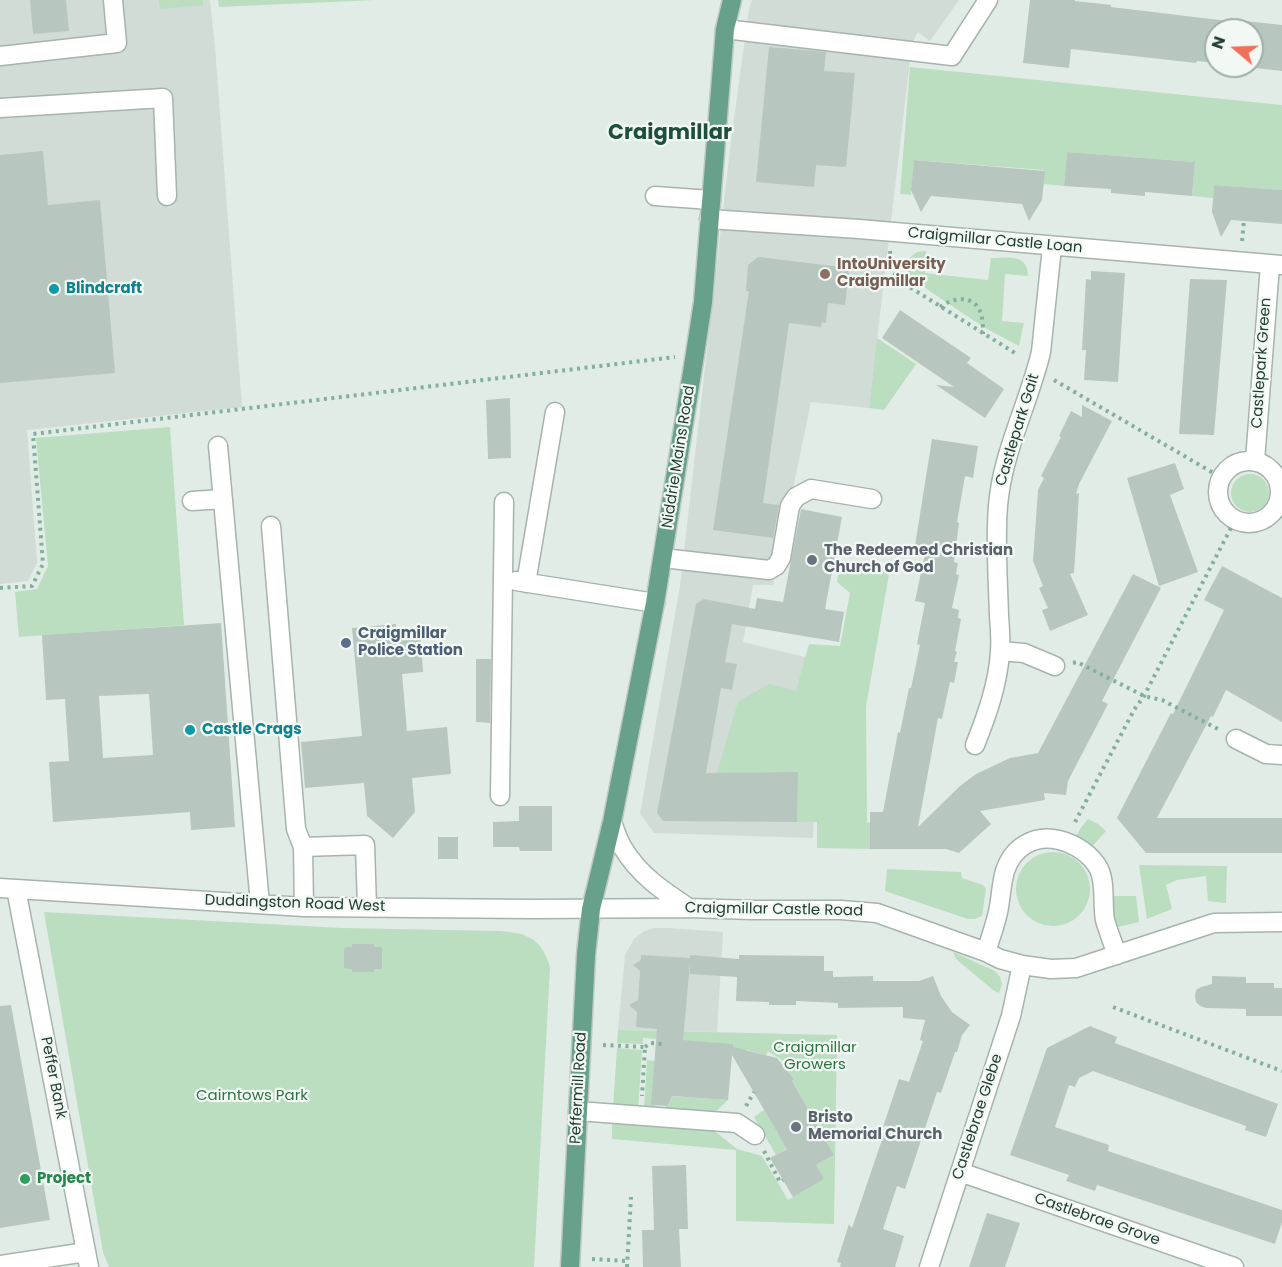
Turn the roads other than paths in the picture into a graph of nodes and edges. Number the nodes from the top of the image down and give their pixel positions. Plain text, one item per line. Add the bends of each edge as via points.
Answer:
1 (113, 0) edge
2 (732, 0) edge
3 (988, 0) edge
4 (725, 28) junction
5 (0, 56) edge
6 (0, 108) edge
7 (167, 196) dead end
8 (655, 196) dead end
9 (711, 200) junction
10 (709, 219) junction
11 (1052, 247) junction
12 (1276, 265) edge
13 (555, 412) dead end
14 (218, 446) dead end
15 (1256, 461) junction
16 (223, 499) junction
17 (872, 499) dead end
18 (192, 501) dead end
19 (504, 502) dead end
20 (1278, 514) edge
21 (271, 526) dead end
22 (663, 558) junction
23 (502, 579) junction
24 (526, 583) junction
25 (655, 603) junction
26 (1000, 651) junction
27 (1055, 666) road end
28 (1236, 739) road end
29 (975, 745) dead end
30 (1282, 755) edge
31 (500, 796) dead end
32 (612, 822) junction
33 (303, 847) junction
34 (8, 889) edge
35 (260, 904) junction
36 (304, 907) junction
37 (367, 907) junction
38 (689, 908) junction
39 (591, 909) junction
40 (1282, 922) edge
41 (987, 952) junction
42 (1117, 955) junction
43 (1022, 965) junction
44 (578, 1111) junction
45 (755, 1135) road end
46 (960, 1172) junction
47 (88, 1260) edge
48 (570, 1263) edge
49 (0, 1265) edge
50 (1226, 1266) edge
51 (929, 1267) edge

1 - 5 street via 117,43
2 - 4 main road, Niddrie Mains Road
3 - 4 street via 952,56
4 - 9 main road, Niddrie Mains Road
6 - 7 street via 163,98
8 - 9 street
9 - 10 main road, Niddrie Mains Road
10 - 11 street, Craigmillar Castle Loan
10 - 22 main road, Niddrie Mains Road via 703,302
11 - 12 street, Craigmillar Castle Loan
11 - 26 street, Castlepark Gait via 1041,352 1001,481
12 - 15 street, Castlepark Green
13 - 24 street
14 - 16 street
15 - 20 street via 1267,466 1278,479
15 - 20 street via 1229,469 1218,489 1220,504 1228,515 1242,523 1261,522
16 - 18 street
16 - 35 street
17 - 22 street via 811,489 796,497 790,506 781,558 769,570
19 - 23 street
21 - 33 street via 296,828
22 - 25 main road, Niddrie Mains Road
23 - 24 street
23 - 31 street
24 - 25 street
25 - 32 main road, Niddrie Mains Road
26 - 27 street via 1024,653
26 - 29 street, Castlepark Gait via 993,693
28 - 30 street via 1266,754
32 - 38 street via 634,864 649,880
32 - 39 main road, Niddrie Mains Road
33 - 36 street
33 - 37 street via 365,845
34 - 35 street, Duddingston Road West
34 - 47 street, Peffer Bank
35 - 36 street, Duddingston Road West
36 - 37 street, Duddingston Road West
37 - 39 street, Duddingston Road West
38 - 39 street, Craigmillar Castle Road
38 - 41 street, Craigmillar Castle Road via 878,914
39 - 44 main road, Peffermill Road
40 - 42 street, Craigmillar Castle Road via 1214,923
41 - 42 street via 1011,859 1028,843 1050,838 1076,846 1100,871 1106,920
41 - 43 street, Craigmillar Castle Road
42 - 43 street, Craigmillar Castle Road via 1076,968
43 - 46 street, Castlebrae Glebe via 1011,1016
44 - 45 street via 737,1123
44 - 48 main road, Peffermill Road
46 - 50 street, Castlebrae Grove
46 - 51 street, Castlebrae Glebe
47 - 49 street

